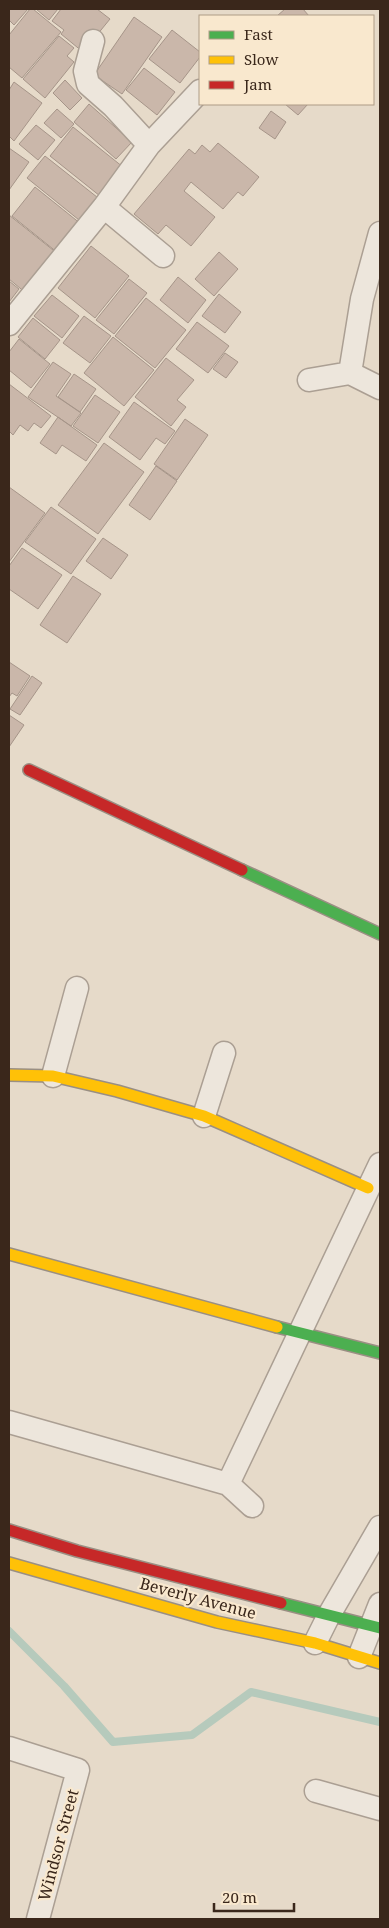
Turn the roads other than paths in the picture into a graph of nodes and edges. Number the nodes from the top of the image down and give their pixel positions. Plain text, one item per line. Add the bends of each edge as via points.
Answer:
1 (94, 41) dead end
2 (199, 92) edge
3 (149, 145) junction
4 (104, 207) junction
5 (380, 233) edge
6 (163, 256) dead end
7 (9, 324) edge
8 (350, 373) junction
9 (309, 380) dead end
10 (380, 388) edge
11 (29, 770) dead end
12 (380, 934) edge
13 (77, 988) dead end
14 (224, 1053) dead end
15 (9, 1075) edge
16 (53, 1076) junction
17 (204, 1116) junction
18 (380, 1164) edge
19 (368, 1188) junction
20 (9, 1254) edge
21 (299, 1333) junction
22 (380, 1353) edge
23 (9, 1422) edge
24 (228, 1484) junction
25 (252, 1506) dead end
26 (380, 1527) edge
27 (9, 1530) edge
28 (9, 1562) edge
29 (380, 1604) edge
30 (329, 1615) junction
31 (376, 1627) edge
32 (316, 1643) junction
33 (370, 1660) edge
34 (9, 1748) edge
35 (316, 1791) dead end
36 (380, 1809) edge
37 (38, 1919) edge

1 - 3 street via 84,71 88,84
2 - 3 street
3 - 4 street
4 - 6 street
4 - 7 street
5 - 8 street via 362,298
8 - 9 street
8 - 10 street
11 - 12 street
13 - 16 street
14 - 17 street
15 - 16 street
16 - 17 street
17 - 19 street
18 - 19 street
19 - 21 street
20 - 21 street
21 - 22 street
21 - 24 street
23 - 24 street
24 - 25 street
26 - 30 street
27 - 30 street, Beverly Avenue via 77,1551
28 - 32 street, Beverly Avenue via 217,1622
29 - 31 street
30 - 31 street, Beverly Avenue
30 - 32 street
31 - 33 street
32 - 33 street, Beverly Avenue
34 - 37 street, Windsor Street via 78,1770
35 - 36 street

